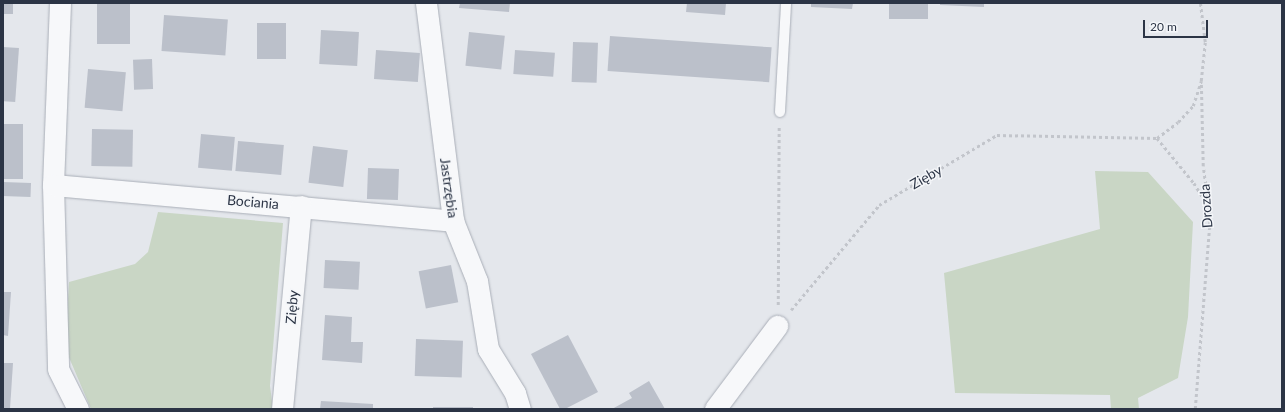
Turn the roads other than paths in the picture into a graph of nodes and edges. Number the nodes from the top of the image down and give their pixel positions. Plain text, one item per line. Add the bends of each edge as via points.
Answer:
1 (60, 3) edge
2 (426, 3) edge
3 (786, 3) edge
4 (780, 112) road end
5 (53, 185) junction
6 (301, 206) junction
7 (453, 221) junction
8 (778, 326) road end
9 (78, 409) edge
10 (282, 409) edge
11 (520, 409) edge
12 (715, 409) edge

1 - 5 street
2 - 7 street, Jastrzębia
3 - 4 lane
5 - 6 street, Bociania
5 - 9 street via 58,369
6 - 7 street, Bociania
6 - 10 street, Zięby
7 - 11 street, Jastrzębia via 477,281 488,349 514,393
8 - 12 street

